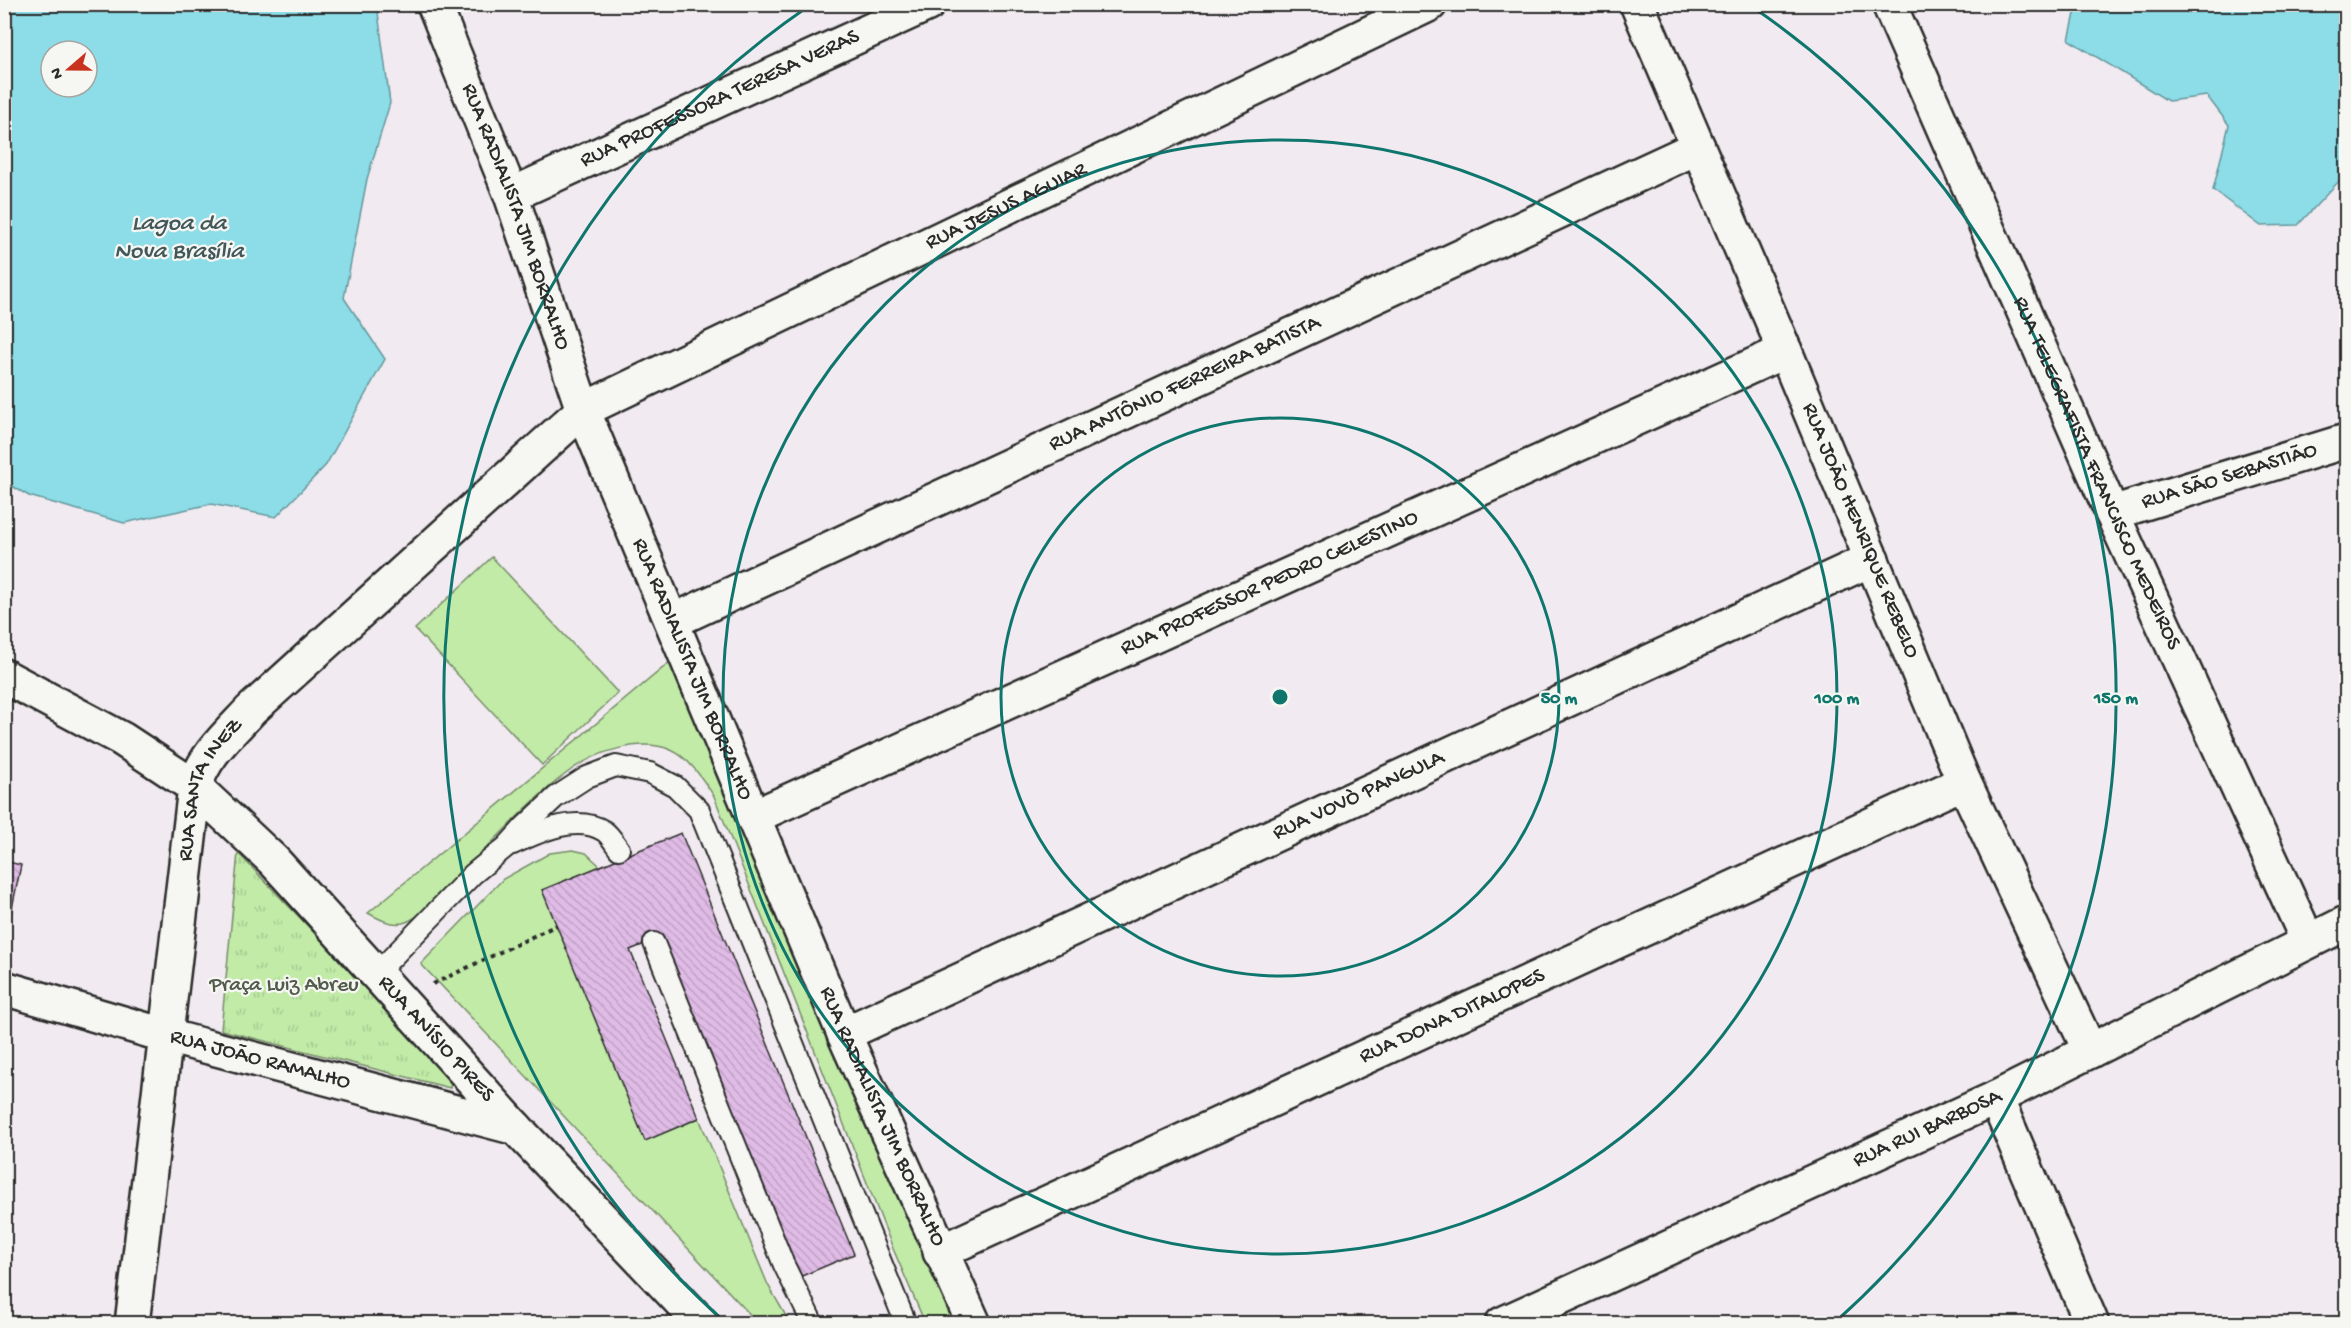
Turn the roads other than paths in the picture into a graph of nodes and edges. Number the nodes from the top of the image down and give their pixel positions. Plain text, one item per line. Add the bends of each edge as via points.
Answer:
1 (434, 4) edge
2 (928, 4) edge
3 (1430, 4) edge
4 (1637, 4) edge
5 (1889, 4) edge
6 (1698, 147) junction
7 (511, 195) junction
8 (1785, 351) junction
9 (583, 410) junction
10 (2346, 441) edge
11 (2112, 513) junction
12 (1872, 559) junction
13 (673, 621) junction
14 (4, 676) edge
15 (1964, 782) junction
16 (195, 787) junction
17 (753, 817) junction
18 (506, 847) junction
19 (619, 849) dead end
20 (2346, 923) edge
21 (2308, 941) junction
22 (654, 943) dead end
23 (376, 974) junction
24 (4, 988) edge
25 (844, 1034) junction
26 (167, 1036) junction
27 (2090, 1051) junction
28 (1996, 1098) junction
29 (516, 1128) junction
30 (940, 1252) junction
31 (132, 1323) edge
32 (702, 1323) edge
33 (813, 1323) edge
34 (906, 1323) edge
35 (974, 1323) edge
36 (1502, 1323) edge
37 (2092, 1323) edge

1 - 7 street, RUA RADIALISTA JIM BORRALHO
2 - 7 street, RUA PROFESSORA TERESA VERAS
3 - 9 street, RUA JESUS AGUIAR
4 - 6 street, RUA JOÃO HENRIQUE REBELO
5 - 11 street, RUA TELEGRAFISTA FRANCISCO MEDEIROS
6 - 8 street, RUA JOÃO HENRIQUE REBELO
6 - 13 street, RUA ANTÔNIO FERREIRA BATISTA
7 - 9 street, RUA RADIALISTA JIM BORRALHO
8 - 12 street, RUA JOÃO HENRIQUE REBELO
8 - 17 street, RUA PROFESSOR PEDRO CELESTINO
9 - 13 street, RUA RADIALISTA JIM BORRALHO
9 - 16 street, RUA SANTA INEZ via 251,710 199,771
10 - 11 street, RUA SÃO SEBASTIÃO
11 - 21 street, RUA TELEGRAFISTA FRANCISCO MEDEIROS
12 - 15 street, RUA JOÃO HENRIQUE REBELO
12 - 25 street, RUA VOVÒ PANGULA
13 - 17 street, RUA RADIALISTA JIM BORRALHO
14 - 16 street, RUA ANÍSIO PIRES via 122,739
15 - 27 street, RUA JOÃO HENRIQUE REBELO
15 - 30 street, RUA DONA DITALOPES
16 - 23 street, RUA ANÍSIO PIRES via 274,861
16 - 26 street, RUA SANTA INEZ
17 - 25 street, RUA RADIALISTA JIM BORRALHO
18 - 19 lane via 540,831 582,823 605,831
18 - 23 lane via 473,874
18 - 34 lane via 556,797 587,777 616,766 650,773 675,786 699,810
20 - 21 street, RUA RUI BARBOSA
21 - 27 street, RUA RUI BARBOSA
22 - 33 lane via 784,1266
23 - 29 street, RUA ANÍSIO PIRES
24 - 26 street, RUA JOÃO RAMALHO
25 - 30 street, RUA RADIALISTA JIM BORRALHO
26 - 29 street, RUA JOÃO RAMALHO
26 - 31 street, RUA SANTA INEZ
27 - 28 street, RUA RUI BARBOSA
28 - 36 street, RUA RUI BARBOSA
28 - 37 street
29 - 32 street, RUA ANÍSIO PIRES
30 - 35 street, RUA RADIALISTA JIM BORRALHO

